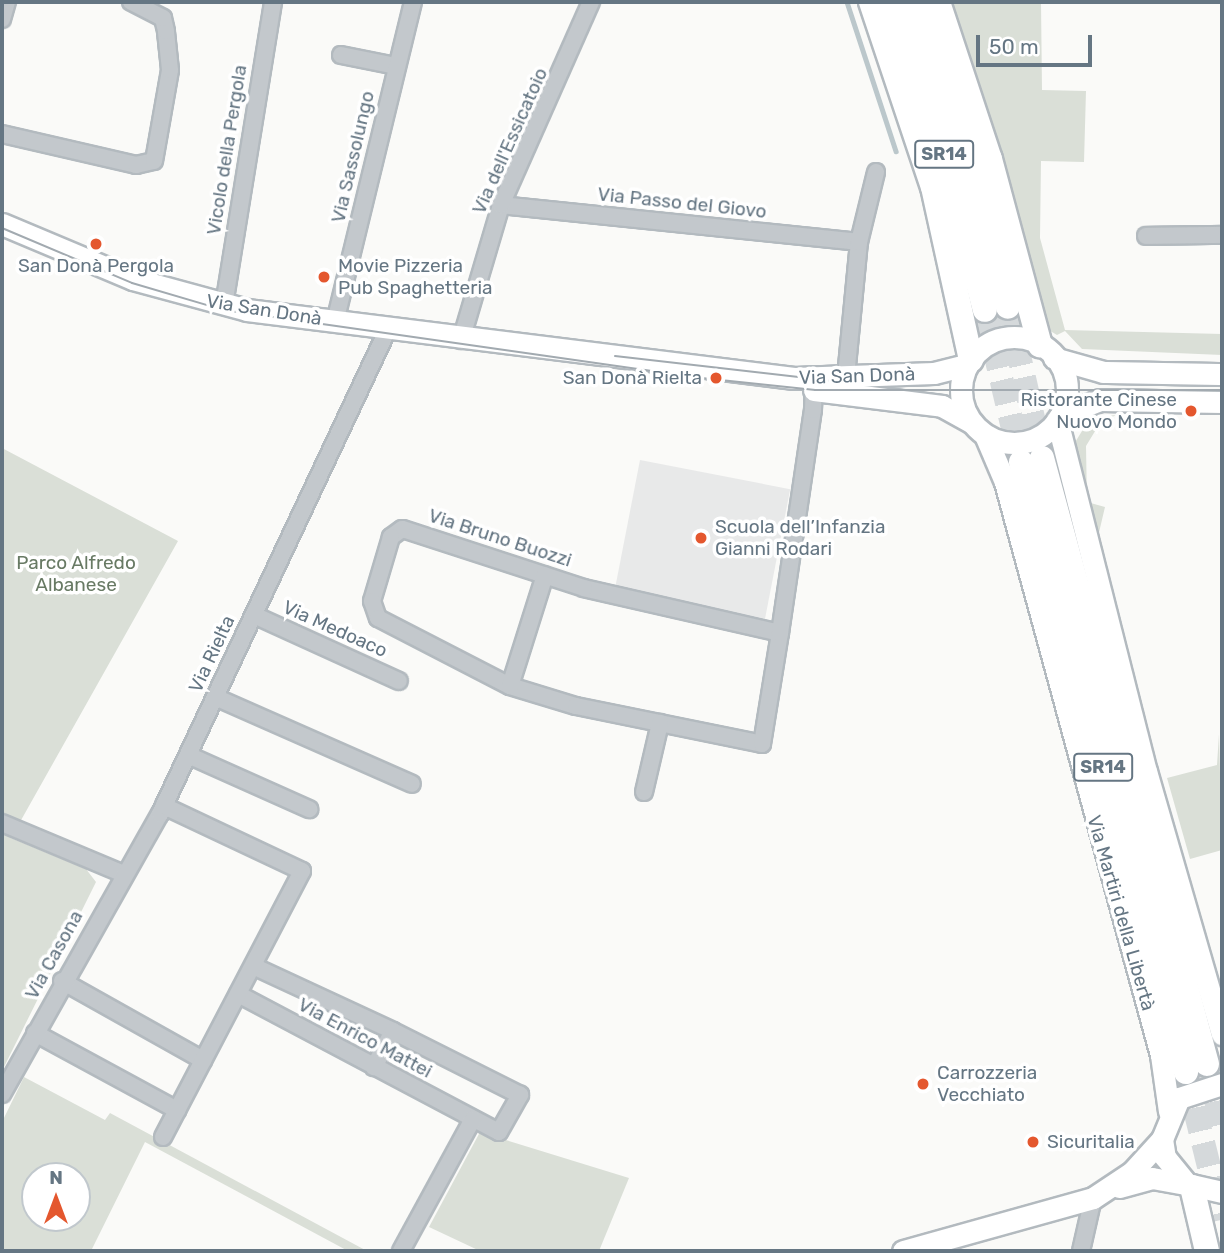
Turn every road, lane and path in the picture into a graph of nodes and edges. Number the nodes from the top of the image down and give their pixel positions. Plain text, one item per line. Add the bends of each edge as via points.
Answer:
1 (7, 2) edge
2 (131, 2) edge
3 (273, 2) edge
4 (413, 2) edge
5 (591, 2) edge
6 (871, 2) edge
7 (892, 2) edge
8 (916, 2) edge
9 (938, 2) edge
10 (2, 19) edge
11 (341, 55) dead end
12 (396, 66) junction
13 (2, 134) edge
14 (876, 172) dead end
15 (501, 205) junction
16 (2, 224) edge
17 (1222, 235) edge
18 (1146, 236) dead end
19 (859, 242) junction
20 (224, 305) junction
21 (335, 322) junction
22 (387, 330) junction
23 (461, 340) junction
24 (538, 349) junction
25 (1047, 351) junction
26 (969, 363) junction
27 (1222, 374) edge
28 (815, 385) junction
29 (846, 386) junction
30 (1222, 402) edge
31 (1059, 418) junction
32 (978, 428) junction
33 (1032, 460) tunnel mouth
34 (545, 575) junction
35 (254, 615) junction
36 (780, 633) junction
37 (399, 681) dead end
38 (510, 686) junction
39 (215, 697) junction
40 (660, 723) junction
41 (188, 755) junction
42 (412, 784) dead end
43 (644, 792) dead end
44 (164, 806) junction
45 (309, 809) dead end
46 (2, 823) edge
47 (124, 874) junction
48 (253, 965) junction
49 (62, 981) junction
50 (238, 994) junction
51 (393, 1031) junction
52 (35, 1033) junction
53 (1222, 1034) edge
54 (203, 1060) junction
55 (374, 1067) junction
56 (1197, 1068) tunnel mouth
57 (1222, 1084) edge
58 (2, 1094) edge
59 (177, 1110) junction
60 (1168, 1111) junction
61 (472, 1119) junction
62 (163, 1137) dead end
63 (1161, 1139) junction
64 (1189, 1185) junction
65 (1222, 1192) edge
66 (1097, 1196) junction
67 (401, 1251) edge
68 (903, 1251) edge
69 (1081, 1251) edge
70 (1207, 1251) edge

1 - 10 street
2 - 13 street via 163,18 166,31 170,70 153,161 136,165
3 - 20 street, Vicolo della Pergola
4 - 12 street, Via Sassolungo
5 - 15 street, Via dell'Essicatoio
6 - 26 main road via 933,187
7 - 8 main road, SR14 via 997,308 966,146
9 - 25 main road
11 - 12 street
12 - 21 street, Via Sassolungo
14 - 19 street
15 - 19 street, Via Passo del Giovo
15 - 23 street, Via dell'Essicatoio
16 - 20 main road, Via San Donà via 132,279
17 - 18 street
19 - 29 street
20 - 21 main road, Via San Donà
21 - 22 main road, Via San Donà
22 - 23 main road, Via San Donà
22 - 35 street, Via Rielta
23 - 24 main road, Via San Donà
24 - 28 main road, Via San Donà
24 - 28 main road, Via San Donà via 568,357
25 - 26 main road, Via San Donà via 1002,339
25 - 27 main road, Via San Donà via 1103,372
25 - 31 main road via 1066,382
26 - 29 main road, Via San Donà
26 - 32 main road via 961,390
28 - 29 main road, Via San Donà
28 - 36 street, Via Bruno Buozzi
29 - 32 main road, Via San Donà via 942,406
30 - 31 main road, Via San Donà via 1108,399
31 - 32 main road, Via San Donà via 1021,443
31 - 53 main road via 1146,771
32 - 60 main road, Via Martiri della Libertà via 1005,482 1161,1055
33 - 56 main road, Via Martiri della Libertà / SR14
34 - 36 street, Via Bruno Buozzi
34 - 38 street
34 - 38 street, Via Bruno Buozzi via 407,530 391,537 372,601 378,618
35 - 37 street, Via Medoaco
35 - 39 street, Via Rielta
36 - 40 street, Via Bruno Buozzi via 762,744
38 - 40 street, Via Bruno Buozzi
39 - 41 street, Via Rielta
39 - 42 street
40 - 43 street
41 - 44 street, Via Rielta
41 - 45 street
44 - 47 street, Via Rielta
44 - 48 street via 302,871
46 - 47 street
47 - 49 street, Via Casona
48 - 50 street
48 - 51 street
49 - 52 street, Via Casona
49 - 54 street
50 - 54 street
50 - 55 street, Via Enrico Mattei
51 - 55 street
51 - 61 street, Via Enrico Mattei via 520,1095 499,1132
52 - 58 street, Via Casona
52 - 59 street
54 - 59 street
55 - 61 street, Via Enrico Mattei
57 - 60 main road via 1193,1088
59 - 62 street
60 - 63 main road
61 - 67 street
63 - 64 main road via 1169,1164
63 - 66 main road
64 - 65 main road
64 - 66 main road via 1152,1178
64 - 70 main road
66 - 68 main road
66 - 69 street

